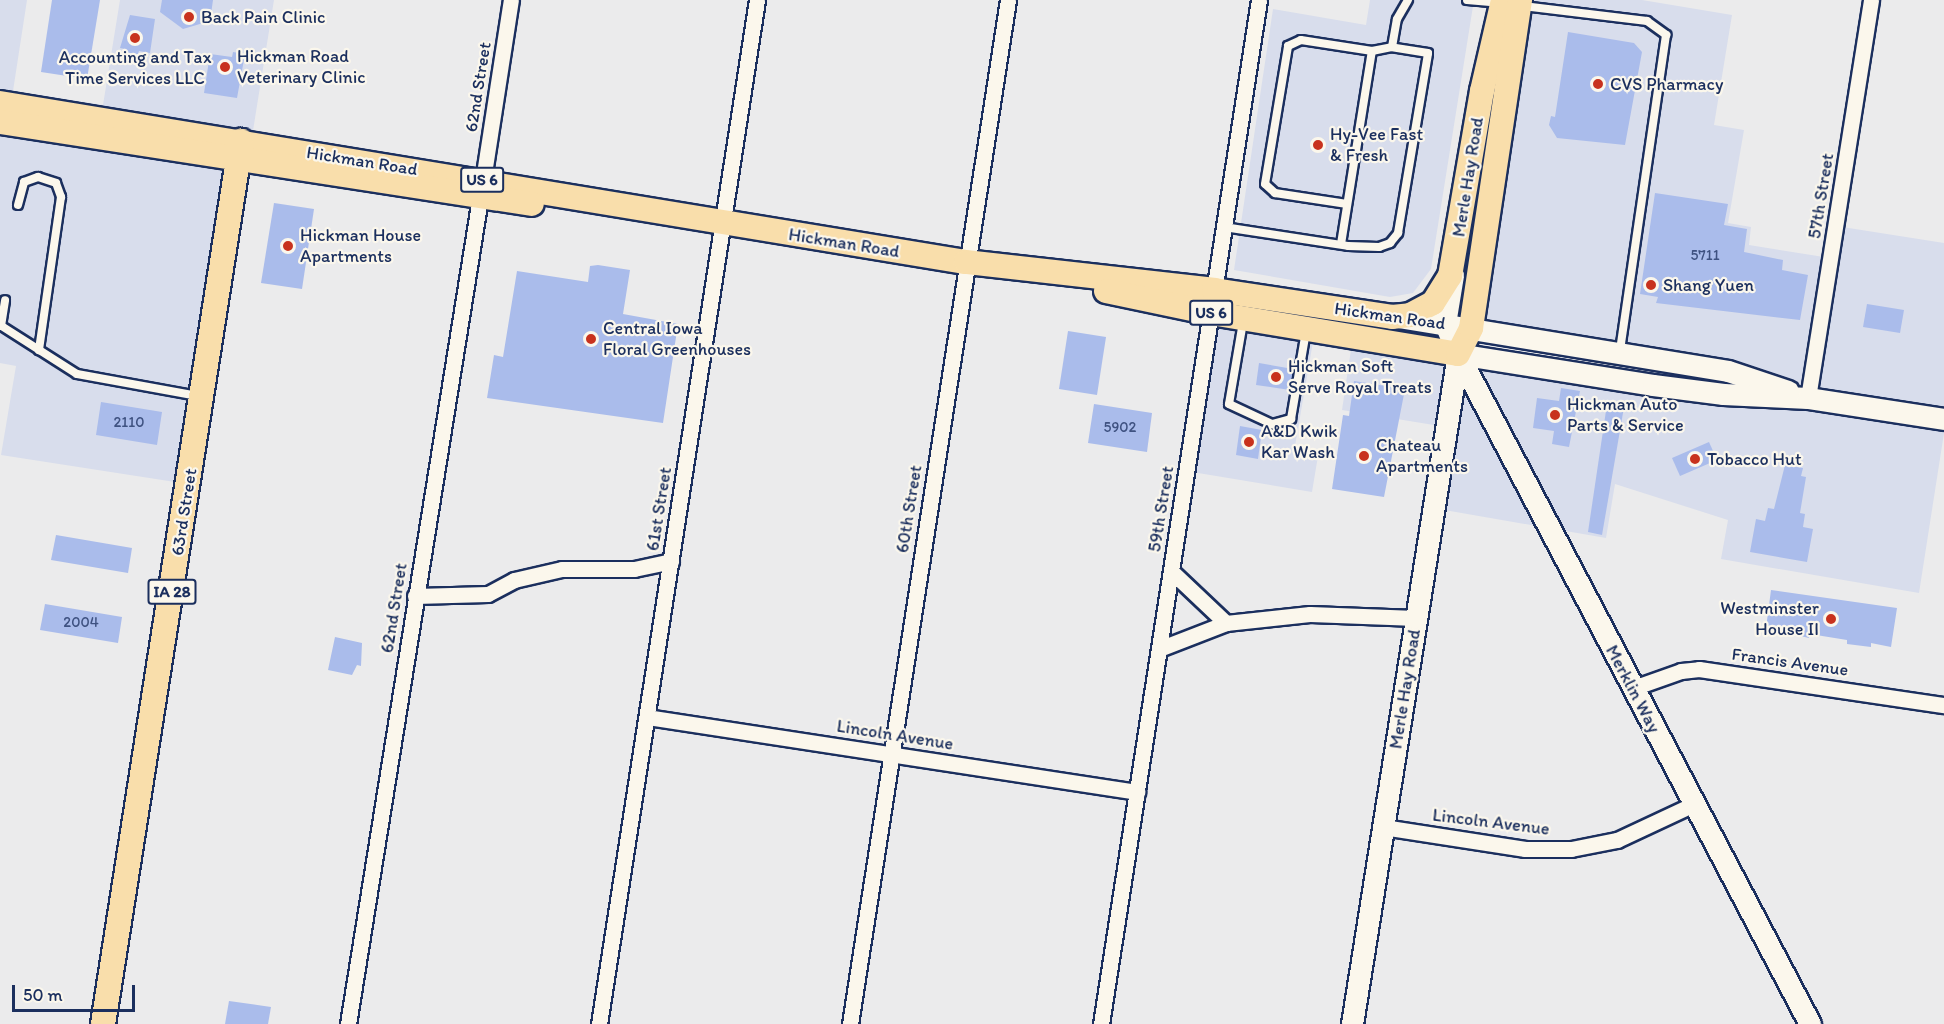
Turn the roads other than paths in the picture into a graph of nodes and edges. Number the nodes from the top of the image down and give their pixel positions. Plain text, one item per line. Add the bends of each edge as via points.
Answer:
1 (511, 0) edge
2 (757, 0) edge
3 (1008, 0) edge
4 (1259, 0) edge
5 (1408, 0) edge
6 (1467, 0) edge
7 (1871, 0) edge
8 (1511, 2) edge
9 (1392, 47) junction
10 (1372, 51) junction
11 (0, 103) edge
12 (0, 122) edge
13 (240, 151) junction
14 (482, 189) junction
15 (1347, 204) junction
16 (18, 205) dead end
17 (722, 224) junction
18 (1224, 227) junction
19 (1341, 244) junction
20 (1456, 252) junction
21 (966, 262) junction
22 (1215, 290) junction
23 (5, 300) dead end
24 (1211, 313) junction
25 (1392, 316) junction
26 (1244, 319) junction
27 (1444, 324) junction
28 (0, 326) edge
29 (1471, 328) junction
30 (1306, 329) junction
31 (39, 350) junction
32 (1620, 352) junction
33 (1458, 354) junction
34 (201, 397) junction
35 (1808, 398) junction
36 (1944, 419) edge
37 (671, 561) junction
38 (1171, 571) junction
39 (415, 596) junction
40 (1416, 618) junction
41 (1226, 623) junction
42 (1159, 649) junction
43 (1633, 688) junction
44 (1944, 705) edge
45 (647, 717) junction
46 (892, 754) junction
47 (1137, 792) junction
48 (1694, 804) junction
49 (1383, 827) junction
50 (103, 1024) edge
51 (348, 1024) edge
52 (599, 1024) edge
53 (850, 1024) edge
54 (1101, 1024) edge
55 (1352, 1024) edge
56 (1810, 1024) edge

1 - 14 street, 62nd Street
2 - 17 street, 61st Street
3 - 21 street, 60th Street
4 - 18 street, 59th Street
5 - 9 lane via 1396,19
6 - 8 lane
7 - 35 street, 57th Street
8 - 20 main road, Merle Hay Road / US 6 via 1482,91
8 - 29 main road, Merle Hay Road
8 - 32 lane via 1566,13 1647,21 1666,35
9 - 10 lane
9 - 19 lane via 1428,53 1398,233 1390,243 1379,247
10 - 15 lane
10 - 15 lane via 1301,40 1288,46 1284,60 1266,184 1275,193
11 - 13 main road, Hickman Road / US 6
12 - 13 main road, Hickman Road / US 6
13 - 14 main road, Hickman Road / US 6
13 - 34 main road, 63rd Street / IA 28
14 - 17 main road, Hickman Road / US 6
14 - 39 street, 62nd Street
15 - 19 lane
16 - 31 lane via 24,182 38,177 56,183 61,197
17 - 21 main road, Hickman Road / US 6
17 - 37 street, 61st Street
18 - 19 lane
18 - 22 street, 59th Street
20 - 25 main road, US 6 via 1450,276 1432,303 1410,315
20 - 27 main road, Merle Hay Road
21 - 22 main road, Hickman Road / US 6
21 - 24 main road, Hickman Road / US 6
21 - 46 street, 60th Street
22 - 24 street, 59th Street
22 - 25 main road, Hickman Road / US 6
23 - 28 lane
24 - 26 main road, Hickman Road / US 6
24 - 38 street, 59th Street
25 - 27 main road, Hickman Road
26 - 30 main road, Hickman Road / US 6
26 - 30 lane via 1230,404 1272,424 1291,419
27 - 29 main road, Hickman Road
27 - 33 main road
28 - 31 lane
29 - 32 main road, Hickman Road
29 - 33 main road, Merle Hay Road
30 - 33 main road, Hickman Road / US 6
31 - 34 lane via 76,374
32 - 35 main road, Hickman Road via 1728,371
33 - 35 main road, Hickman Road via 1723,394
33 - 40 main road, Merle Hay Road
33 - 43 main road, Merklin Way
34 - 50 main road, 63rd Street / IA 28
35 - 36 main road, Hickman Road
37 - 39 street via 634,568 562,569 514,580 488,594
37 - 45 street, 61st Street
38 - 41 street
38 - 42 street, 59th Street
39 - 51 street, 62nd Street
40 - 41 street via 1310,614
40 - 49 main road, Merle Hay Road
41 - 42 street
42 - 47 street, 59th Street
43 - 44 street, Francis Avenue via 1681,670 1699,669
43 - 48 main road, Merklin Way
45 - 46 street, Lincoln Avenue
45 - 52 street, 61st Street
46 - 47 street, Lincoln Avenue
46 - 53 street, 60th Street
47 - 54 street, 59th Street
48 - 49 street, Lincoln Avenue via 1617,840 1571,849 1525,849
48 - 56 main road, Merklin Way
49 - 55 main road, Merle Hay Road

